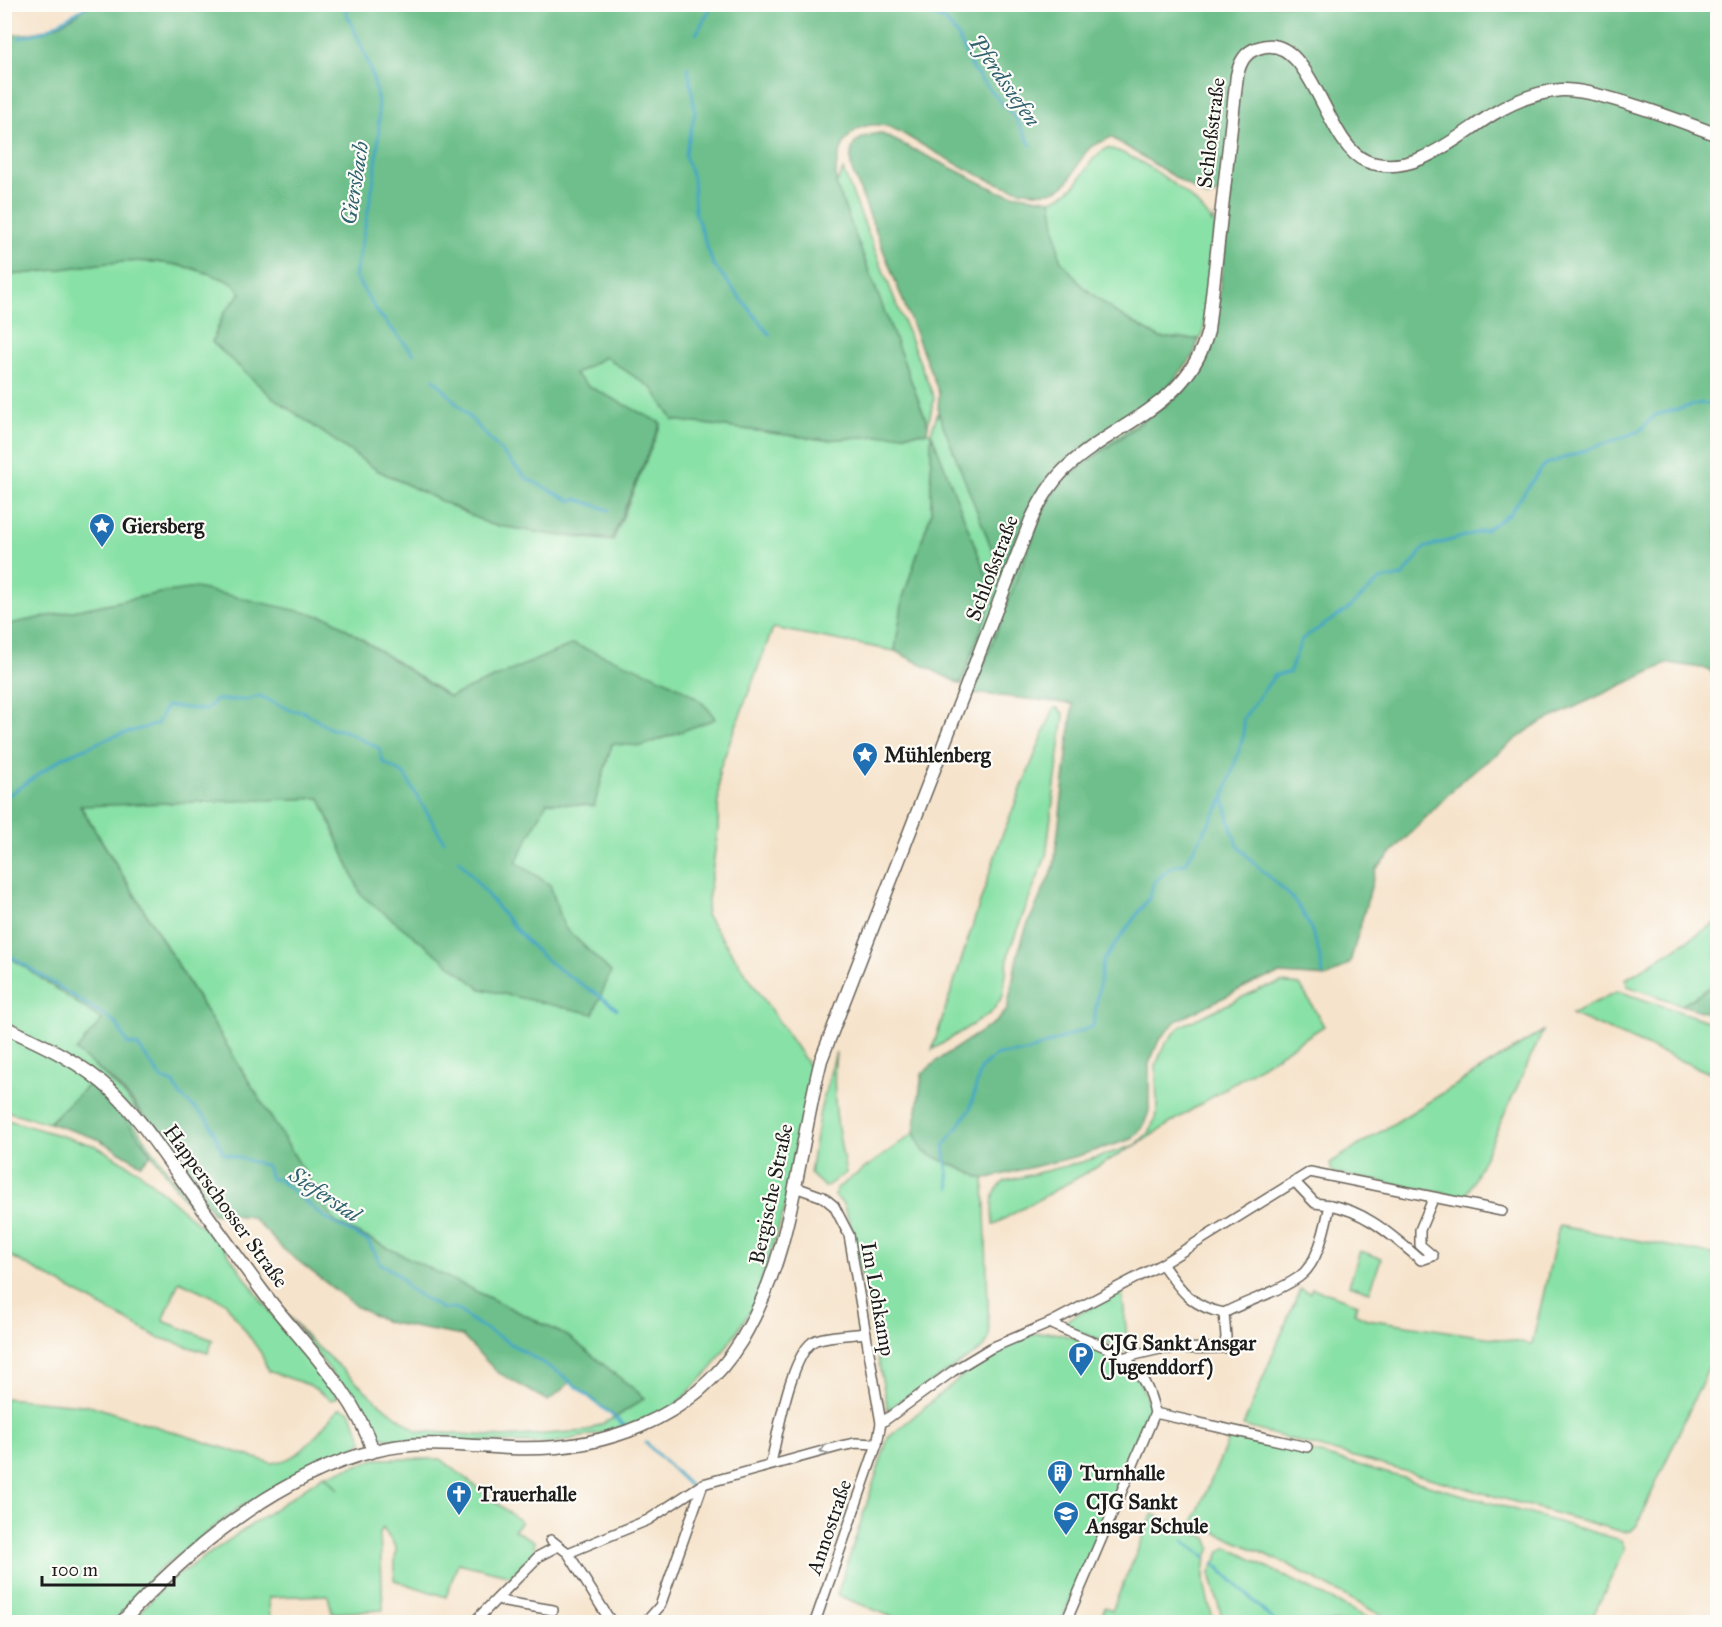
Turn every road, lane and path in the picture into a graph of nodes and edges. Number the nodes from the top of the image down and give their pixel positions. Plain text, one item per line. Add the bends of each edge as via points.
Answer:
1 (1713, 4) edge
2 (1718, 11) edge
3 (1718, 135) edge
4 (967, 687) joint
5 (4, 1027) edge
6 (1294, 1181) junction
7 (795, 1187) junction
8 (1433, 1199) junction
9 (1330, 1205) junction
10 (1502, 1211) dead end
11 (1162, 1264) junction
12 (1224, 1313) junction
13 (1050, 1323) junction
14 (866, 1333) junction
15 (1126, 1357) junction
16 (1155, 1413) junction
17 (881, 1424) junction
18 (878, 1444) junction
19 (1307, 1447) dead end
20 (374, 1451) junction
21 (771, 1463) junction
22 (703, 1484) junction
23 (568, 1553) junction
24 (498, 1598) junction
25 (553, 1610) dead end
26 (122, 1623) edge
27 (474, 1623) edge
28 (612, 1623) edge
29 (646, 1623) edge
30 (815, 1623) edge
31 (1066, 1623) edge

1 - 2 main road
3 - 4 main road, Schloßstraße via 1595,95 1562,90 1537,94 1502,109 1427,156 1404,163 1378,164 1360,158 1346,145 1307,76 1288,51 1272,45 1252,50 1242,61 1238,75 1208,331 1202,353 1192,372 1176,389 1084,454 1047,489 1031,519
4 - 7 main road, Bergische Straße via 821,1060
5 - 20 main road, Happerschosser Straße via 79,1065 141,1122 261,1289 347,1397
6 - 8 street via 1310,1172
6 - 9 street via 1315,1203
6 - 11 street
7 - 14 street, Im Lohkamp via 823,1197 842,1217 849,1235
7 - 20 main road, Bergische Straße via 773,1275 740,1342 700,1390 660,1419 620,1436 566,1448 446,1444
8 - 9 street via 1420,1230 1420,1245 1433,1256 1421,1260 1373,1221
8 - 10 street
9 - 12 street via 1315,1255 1301,1276
11 - 12 street via 1182,1293 1206,1310
11 - 13 street
12 - 15 street via 1224,1348 1160,1349
13 - 15 street
13 - 17 street via 991,1348
14 - 17 street, Im Lohkamp
14 - 21 street via 814,1341 801,1353
15 - 16 street via 1146,1386
16 - 19 street
16 - 31 street
17 - 18 street, Im Lohkamp
18 -> 21 street via 856,1443
18 - 30 street, Annostraße
20 - 26 main road, Bergische Straße via 315,1473 255,1507 161,1581
21 - 22 street
22 - 23 street via 648,1520
22 - 29 street via 660,1606
23 - 24 street via 555,1543
23 - 28 street
24 - 25 street
24 - 27 street

